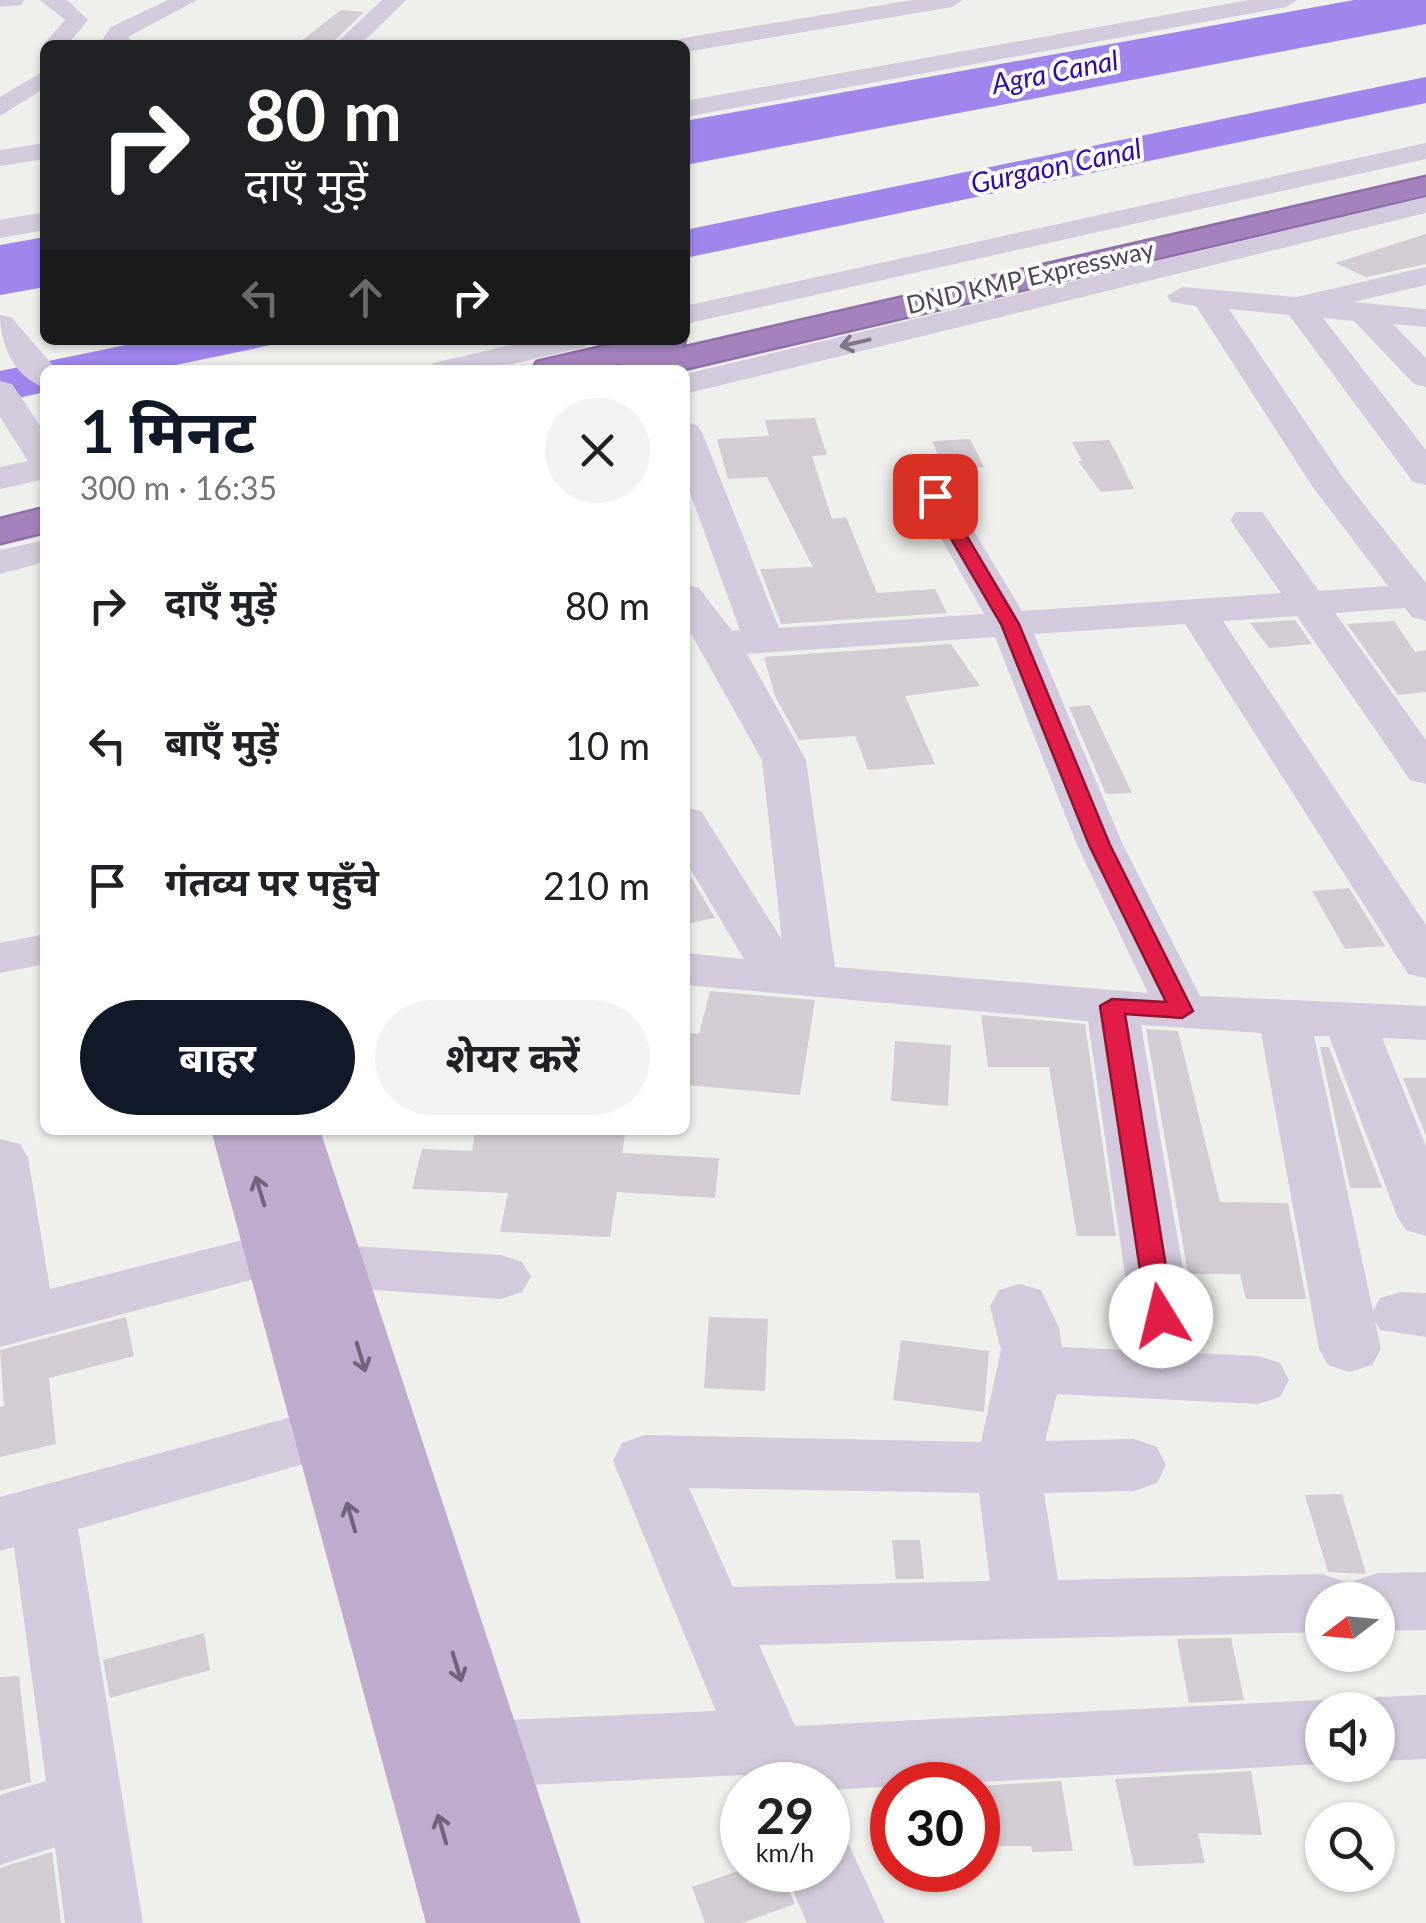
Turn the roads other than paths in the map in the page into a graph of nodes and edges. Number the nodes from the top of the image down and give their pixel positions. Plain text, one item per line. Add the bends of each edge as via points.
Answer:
1 (0, 0) edge
2 (13, 0) edge
3 (51, 0) edge
4 (186, 0) edge
5 (395, 0) edge
6 (952, 0) edge
7 (1286, 0) edge
8 (111, 13) dead end
9 (59, 40) edge
10 (98, 40) edge
11 (116, 40) edge
12 (351, 40) edge
13 (690, 44) edge
14 (40, 55) edge
15 (40, 80) edge
16 (0, 81) edge
17 (690, 107) edge
18 (0, 108) edge
19 (1426, 150) edge
20 (40, 152) edge
21 (0, 158) edge
22 (1426, 169) edge
23 (1426, 186) edge
24 (1426, 205) edge
25 (40, 222) edge
26 (0, 229) edge
27 (1426, 276) edge
28 (1125, 278) junction
29 (1426, 295) edge
30 (1207, 299) junction
31 (1367, 301) junction
32 (1298, 306) junction
33 (690, 314) edge
34 (1426, 318) edge
35 (1, 325) edge
36 (690, 337) edge
37 (552, 345) edge
38 (655, 345) edge
39 (466, 365) edge
40 (571, 365) edge
41 (656, 365) edge
42 (40, 370) edge
43 (1426, 377) edge
44 (690, 383) edge
45 (9, 402) edge
46 (40, 452) edge
47 (40, 469) edge
48 (690, 469) edge
49 (1426, 474) edge
50 (0, 478) edge
51 (40, 496) edge
52 (935, 496) dead end
53 (0, 506) edge
54 (1249, 520) dead end
55 (40, 521) edge
56 (0, 532) edge
57 (40, 552) edge
58 (0, 562) edge
59 (1423, 600) edge
60 (1306, 602) junction
61 (1196, 610) junction
62 (711, 622) edge
63 (1010, 624) junction
64 (1426, 771) edge
65 (690, 828) edge
66 (40, 950) edge
67 (0, 958) edge
68 (1426, 963) edge
69 (690, 969) edge
70 (796, 979) junction
71 (1112, 1006) junction
72 (1182, 1011) junction
73 (1284, 1018) junction
74 (1350, 1022) junction
75 (1426, 1024) edge
76 (243, 1135) edge
77 (291, 1135) edge
78 (0, 1158) edge
79 (1426, 1216) edge
80 (305, 1259) junction
81 (501, 1277) dead end
82 (1020, 1306) dead end
83 (1161, 1316) dead end
84 (13, 1320) edge
85 (1350, 1348) dead end
86 (1033, 1369) junction
87 (1258, 1380) dead end
88 (353, 1425) junction
89 (1134, 1464) dead end
90 (1009, 1468) junction
91 (21, 1519) edge
92 (1426, 1601) edge
93 (1395, 1602) edge
94 (1305, 1603) edge
95 (1028, 1610) junction
96 (710, 1617) junction
97 (1426, 1727) edge
98 (1395, 1728) edge
99 (1305, 1733) edge
100 (485, 1754) junction
101 (774, 1762) edge
102 (86, 1802) junction
103 (0, 1830) edge
104 (832, 1892) edge
105 (104, 1923) edge
106 (469, 1923) edge
107 (538, 1923) edge
108 (846, 1923) edge

1 - 2 street
3 - 9 street via 77,20
4 - 11 street
5 - 12 street
6 - 13 street
7 - 17 street
8 - 10 street
14 - 16 street
15 - 18 street
19 - 33 street
20 - 21 street
22 - 36 highway, DND KMP Expressway
23 - 41 highway, DND KMP Expressway
24 - 28 street
25 - 26 street
27 - 31 street
28 - 30 street
28 -> 44 street
29 - 31 street
30 - 32 street
30 - 59 street via 1330,486
31 - 32 street
31 - 34 street
31 - 43 street
32 - 49 street
35 - 42 street
37 - 39 street
38 - 40 highway
45 - 46 street
47 - 50 street
48 - 62 street
51 - 53 highway
52 - 63 street
54 - 60 street
55 - 56 highway
57 - 58 street
59 - 60 street
60 - 61 street
60 - 64 street
61 - 63 street
61 - 68 street
62 - 63 street
62 - 70 street via 784,760
63 - 72 street via 1100,845
65 - 70 street
66 - 67 street
69 - 70 street
70 - 71 street
71 - 72 street
71 - 83 street
72 - 73 street
73 - 74 street
73 - 85 street
74 - 75 street
74 - 79 street
80 -> 76 main road
77 - 80 main road
78 - 84 street
80 - 81 street
80 - 84 street
80 - 88 main road
82 - 86 street via 1030,1326
86 - 87 street
86 - 90 street
88 - 91 street
88 -> 100 main road
106 -> 88 main road
89 - 90 street
90 - 95 street
90 - 96 street via 645,1461
91 - 102 street
92 - 93 street
94 - 95 street
95 - 96 street
96 - 101 street
97 - 98 street
99 - 101 street
100 - 101 street
100 - 107 main road
102 - 103 street
102 - 105 street
104 - 108 street

